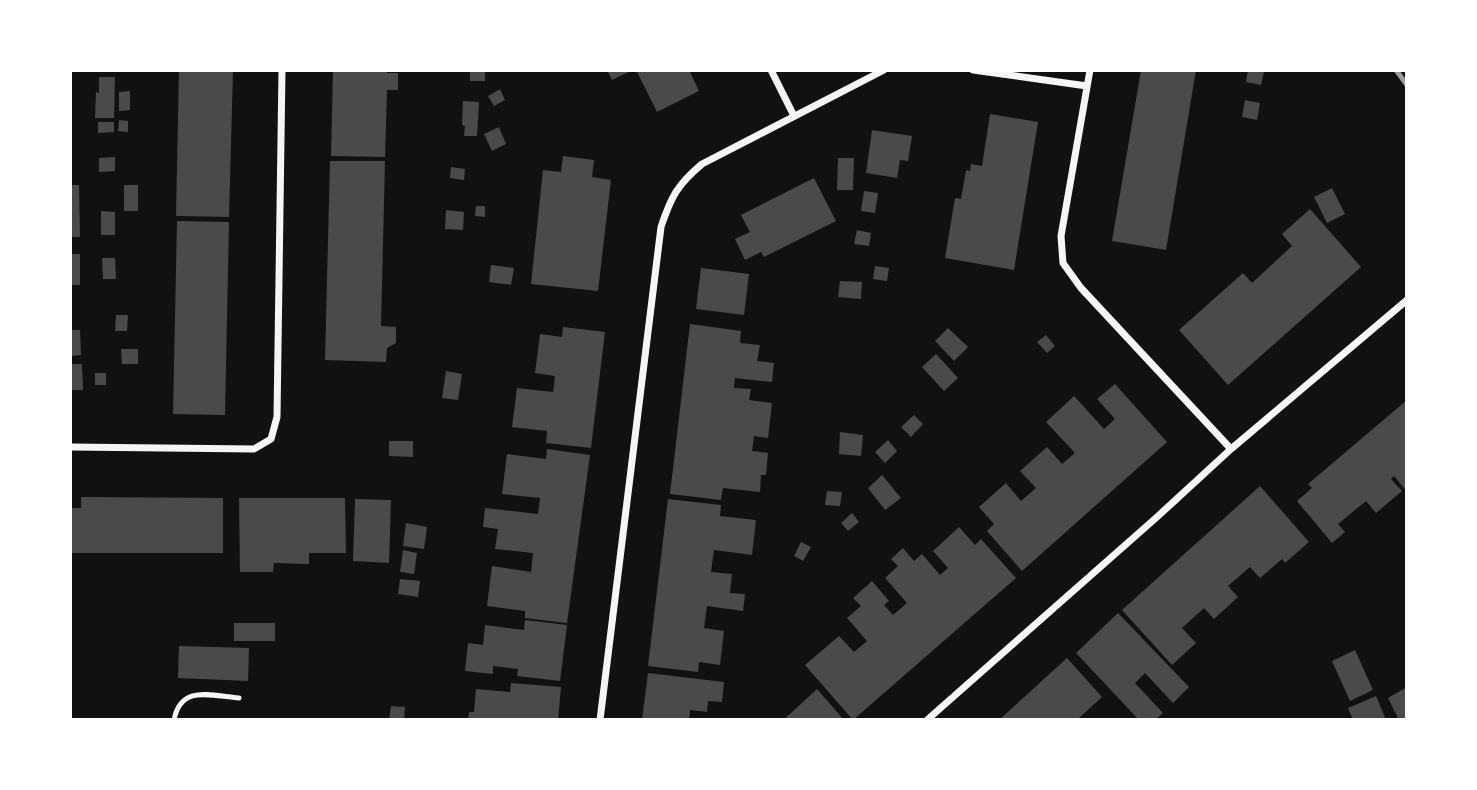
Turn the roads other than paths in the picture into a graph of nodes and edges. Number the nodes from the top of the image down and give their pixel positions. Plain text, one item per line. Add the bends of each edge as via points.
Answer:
1 (282, 70) edge
2 (771, 70) edge
3 (884, 70) edge
4 (973, 70) edge
5 (1090, 70) edge
6 (1087, 86) junction
7 (794, 116) junction
8 (1407, 300) edge
9 (70, 447) edge
10 (1230, 449) junction
11 (239, 698) dead end
12 (174, 720) edge
13 (600, 720) edge
14 (927, 720) edge

1 - 9 street via 277,417 271,439 254,449
2 - 7 street
3 - 7 street
4 - 6 street
5 - 6 street
6 - 10 street via 1061,236 1063,263
7 - 13 street via 702,164 682,180 664,217
8 - 10 street
10 - 14 street
11 - 12 lane via 185,697 176,707

